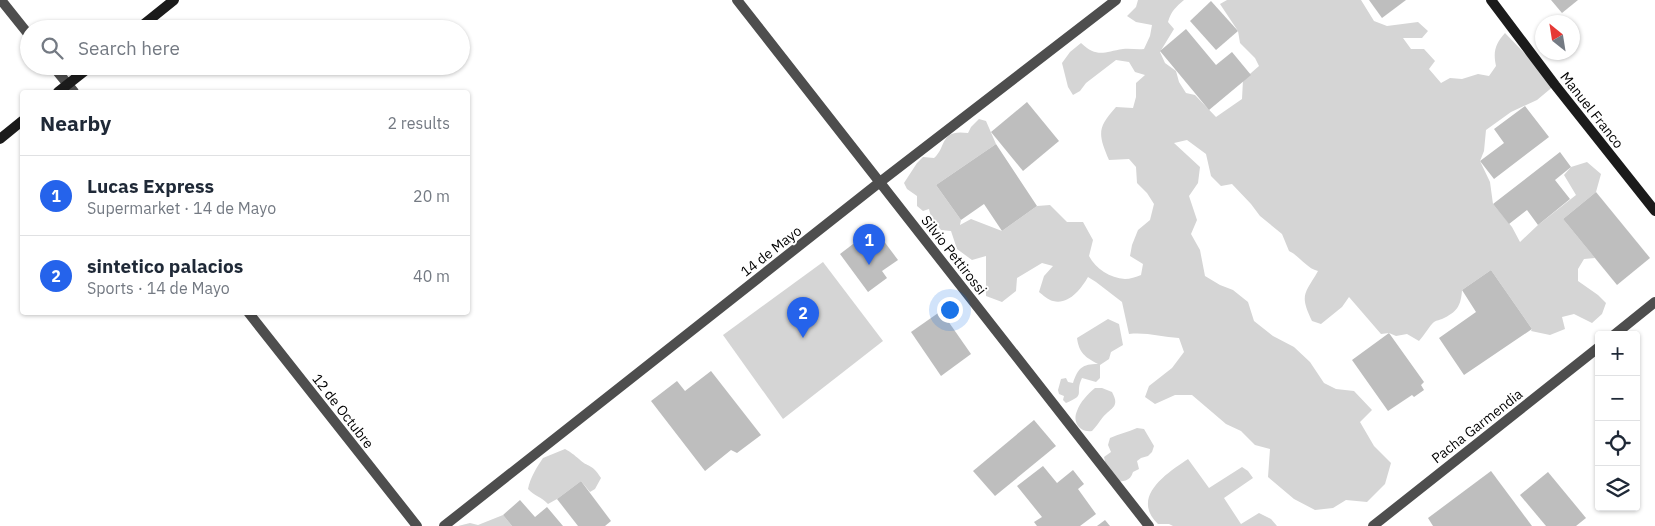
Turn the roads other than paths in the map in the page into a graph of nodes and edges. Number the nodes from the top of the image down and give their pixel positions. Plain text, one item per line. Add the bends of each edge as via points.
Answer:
1 (1, 0) edge
2 (174, 0) edge
3 (737, 0) edge
4 (1116, 0) edge
5 (1491, 0) edge
6 (149, 20) edge
7 (20, 24) edge
8 (60, 75) edge
9 (83, 75) edge
10 (71, 89) edge
11 (20, 123) edge
12 (0, 139) edge
13 (880, 182) junction
14 (1655, 211) edge
15 (1655, 302) edge
16 (250, 315) edge
17 (1619, 331) edge
18 (1595, 350) edge
19 (417, 526) edge
20 (444, 526) edge
21 (1150, 526) edge
22 (1373, 526) edge

1 - 7 street
2 - 6 main road
3 - 13 street, Silvio Pettirossi
4 - 13 street, 14 de Mayo
5 - 14 main road, Manuel Franco
8 - 10 street
9 - 10 main road
11 - 12 main road
13 - 20 street, 14 de Mayo
13 - 21 street, Silvio Pettirossi
15 - 17 street
16 - 19 street, 12 de Octubre
18 - 22 street, Pacha Garmendia

